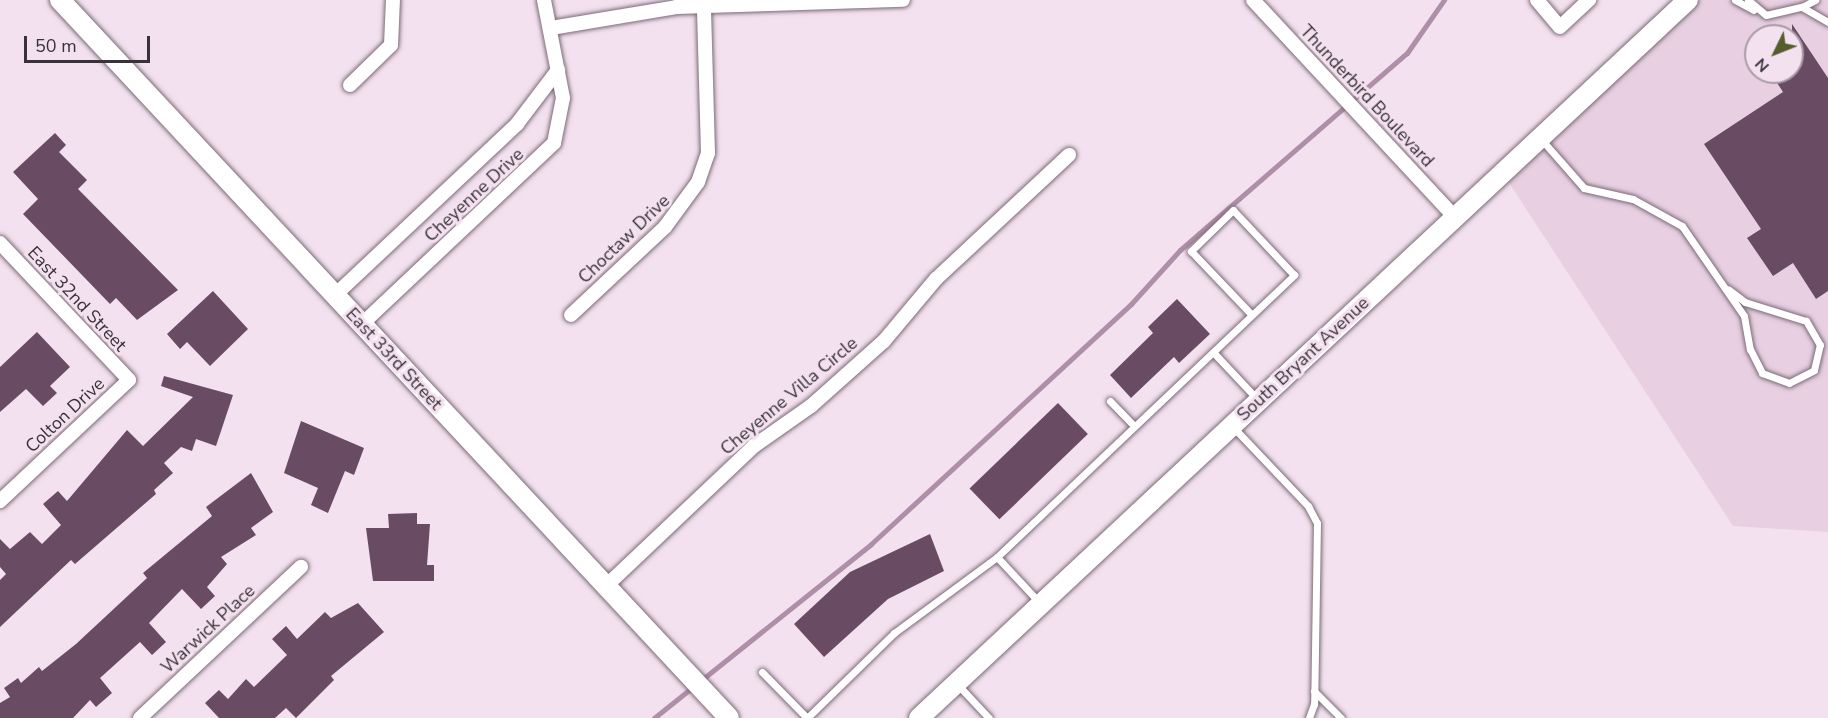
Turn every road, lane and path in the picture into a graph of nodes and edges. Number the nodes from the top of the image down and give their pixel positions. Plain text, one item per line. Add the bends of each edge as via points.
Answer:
1 (60, 0) edge
2 (393, 0) edge
3 (544, 0) edge
4 (903, 0) edge
5 (1253, 0) edge
6 (1537, 0) edge
7 (1589, 0) edge
8 (1735, 0) edge
9 (1748, 0) edge
10 (1815, 0) edge
11 (1690, 1) edge
12 (1802, 7) junction
13 (704, 8) junction
14 (1756, 11) junction
15 (1828, 22) edge
16 (551, 28) junction
17 (558, 70) junction
18 (350, 85) dead end
19 (1540, 137) junction
20 (1069, 155) dead end
21 (1455, 217) junction
22 (0, 243) edge
23 (1728, 289) junction
24 (335, 295) junction
25 (571, 315) dead end
26 (1252, 315) junction
27 (362, 324) junction
28 (1213, 352) junction
29 (129, 380) joint
30 (1110, 401) dead end
31 (1259, 401) junction
32 (1134, 426) junction
33 (1232, 426) junction
34 (0, 501) edge
35 (996, 557) junction
36 (301, 567) dead end
37 (606, 586) junction
38 (1041, 604) junction
39 (762, 672) dead end
40 (956, 683) junction
41 (1314, 691) junction
42 (140, 718) edge
43 (729, 718) edge
44 (919, 718) edge
45 (989, 718) edge
46 (1309, 718) edge
47 (1341, 718) edge

1 - 24 street, East 33rd Street
2 - 18 street via 391,45
3 - 16 street, Cheyenne Drive
4 - 13 street
5 - 21 street, Thunderbird Boulevard
6 - 7 street via 1560,27
8 - 14 lane
9 - 14 lane
10 - 12 lane
11 - 19 street, South Bryant Avenue
12 - 14 lane via 1766,15
12 - 15 lane
13 - 16 street via 633,10
13 - 25 street, Choctaw Drive via 708,153 698,182 665,227
16 - 17 street, Cheyenne Drive
17 - 24 street, Cheyenne Drive via 517,124
17 - 27 street, Cheyenne Drive via 564,113 554,143
19 - 21 street, South Bryant Avenue
19 - 23 lane via 1584,188 1633,199 1674,219
20 - 37 street, Cheyenne Villa Circle via 936,279 884,341 811,406 754,446
21 - 31 street, South Bryant Avenue
22 - 29 street, East 32nd Street
23 - 23 lane via 1744,315 1750,349 1762,373 1789,383 1814,370 1820,345 1806,321 1745,302
24 - 27 street, East 33rd Street
26 - 26 lane via 1294,275 1233,210 1191,250
26 - 28 lane
27 - 37 street, East 33rd Street
28 - 31 lane
28 - 32 lane
29 - 34 street, Colton Drive
30 - 32 lane
31 - 33 street, South Bryant Avenue
32 - 35 lane
33 - 38 street, South Bryant Avenue
33 - 41 lane via 1308,506 1317,523
35 - 38 lane
35 - 39 lane via 894,633 807,718
36 - 42 street, Warwick Place
37 - 43 street, East 33rd Street
38 - 40 street, South Bryant Avenue
40 - 44 street, South Bryant Avenue
40 - 45 lane
41 - 46 lane
41 - 47 lane

